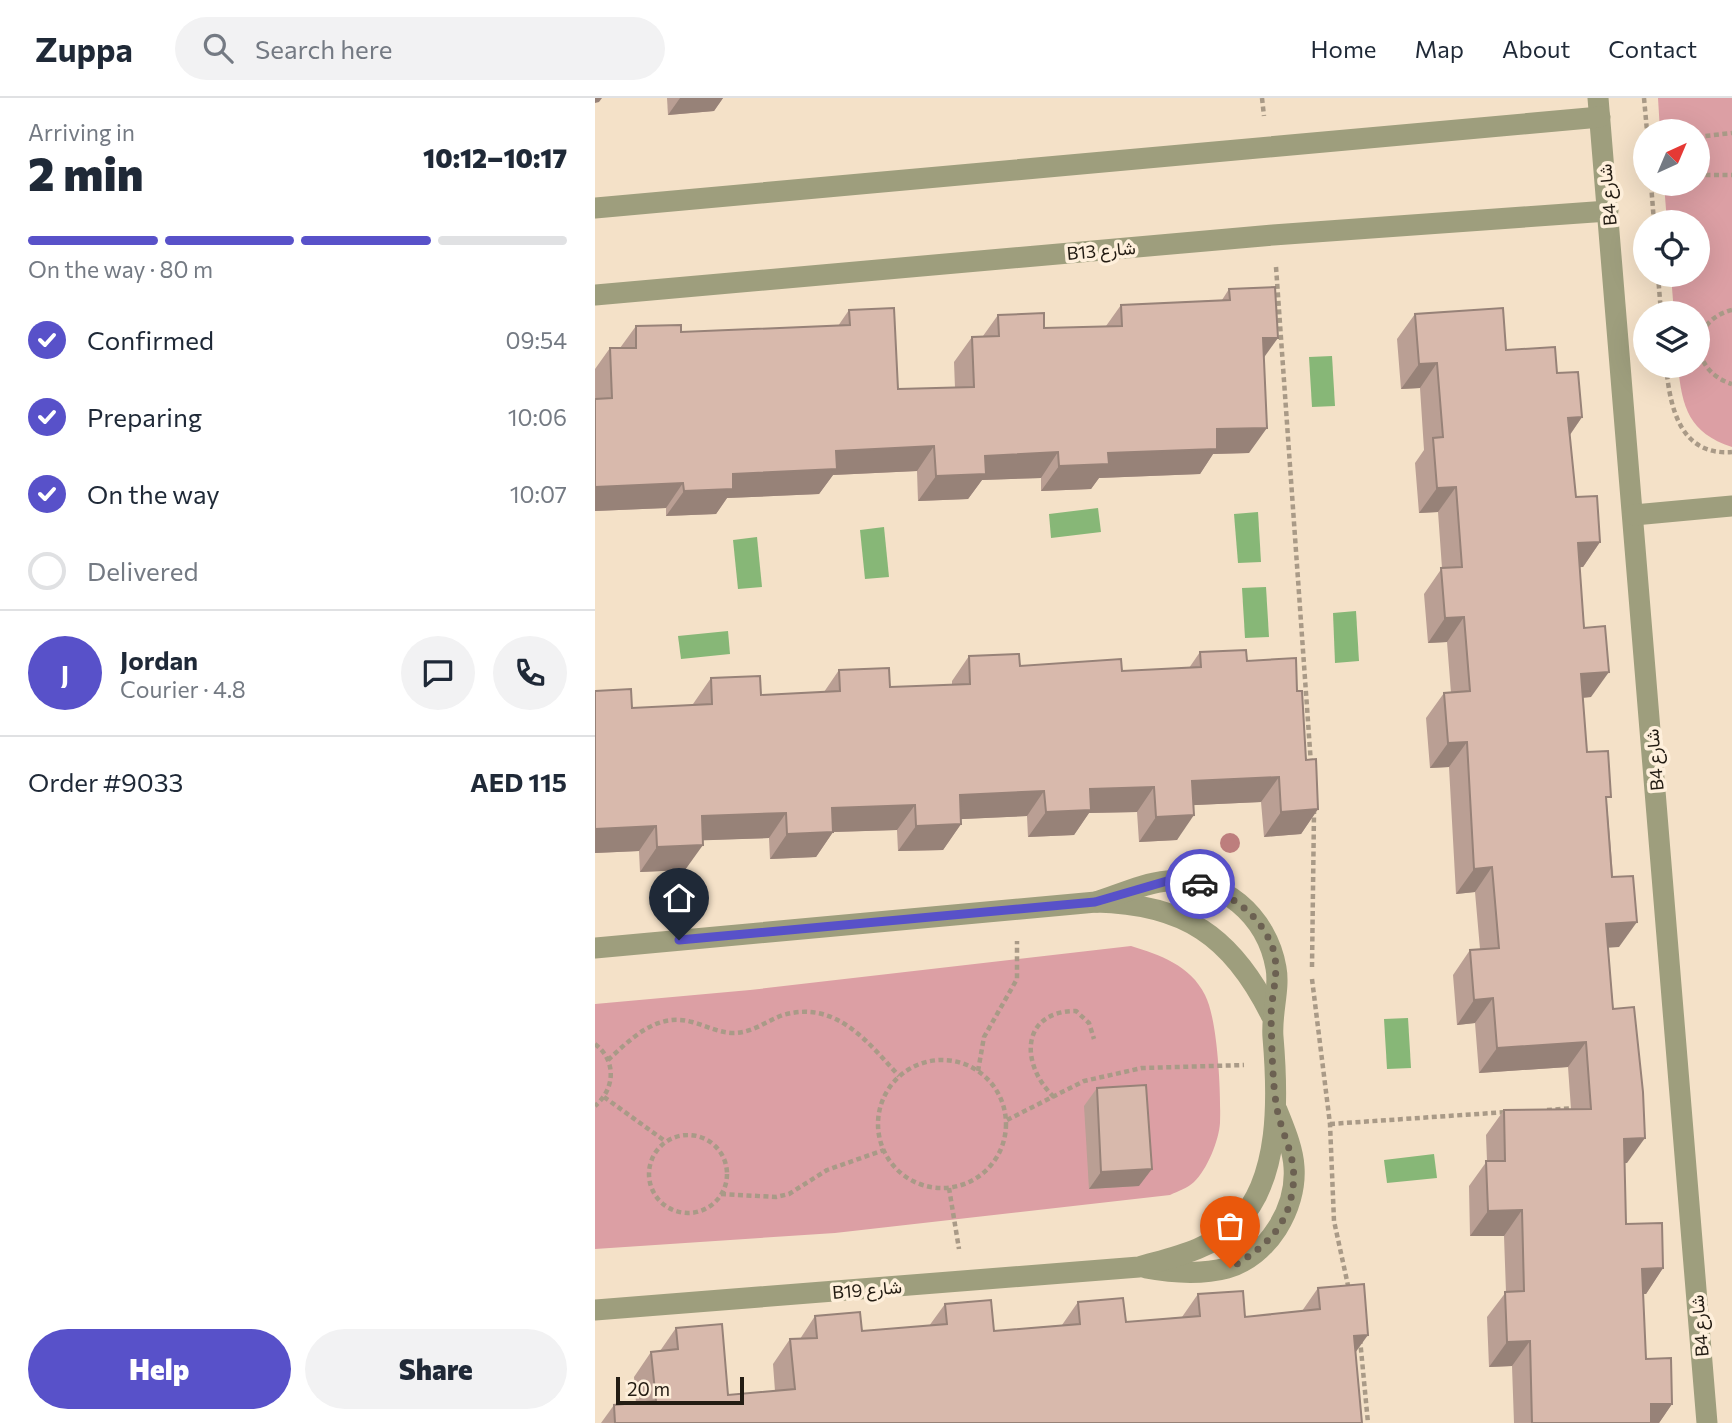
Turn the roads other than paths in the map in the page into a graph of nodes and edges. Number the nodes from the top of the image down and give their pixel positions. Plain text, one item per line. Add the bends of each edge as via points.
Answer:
1 (1599, 107) edge
2 (595, 208) edge
3 (1608, 211) junction
4 (595, 295) edge
5 (1732, 506) edge
6 (1634, 515) junction
7 (1095, 902) junction
8 (595, 948) edge
9 (1271, 1015) junction
10 (1277, 1110) junction
11 (1139, 1267) junction
12 (595, 1310) edge
13 (1707, 1423) edge

1 - 2 street
1 - 3 street, B4 شارع
3 - 4 street, B13 شارع via 1273,235
3 - 6 street, B4 شارع
5 - 6 street
6 - 13 street, B4 شارع
7 - 8 street
7 - 9 street via 1133,903 1169,912 1202,929 1231,953 1255,982
7 - 9 street via 1167,881 1198,883 1228,894 1253,915 1270,941 1277,972
9 - 10 street, B19 شارع
10 - 11 street, B19 شارع via 1262,1183 1235,1224 1194,1250
10 - 11 street, B19 شارع via 1294,1168 1291,1199 1278,1228 1257,1252 1230,1268 1198,1273
11 - 12 street, B19 شارع

